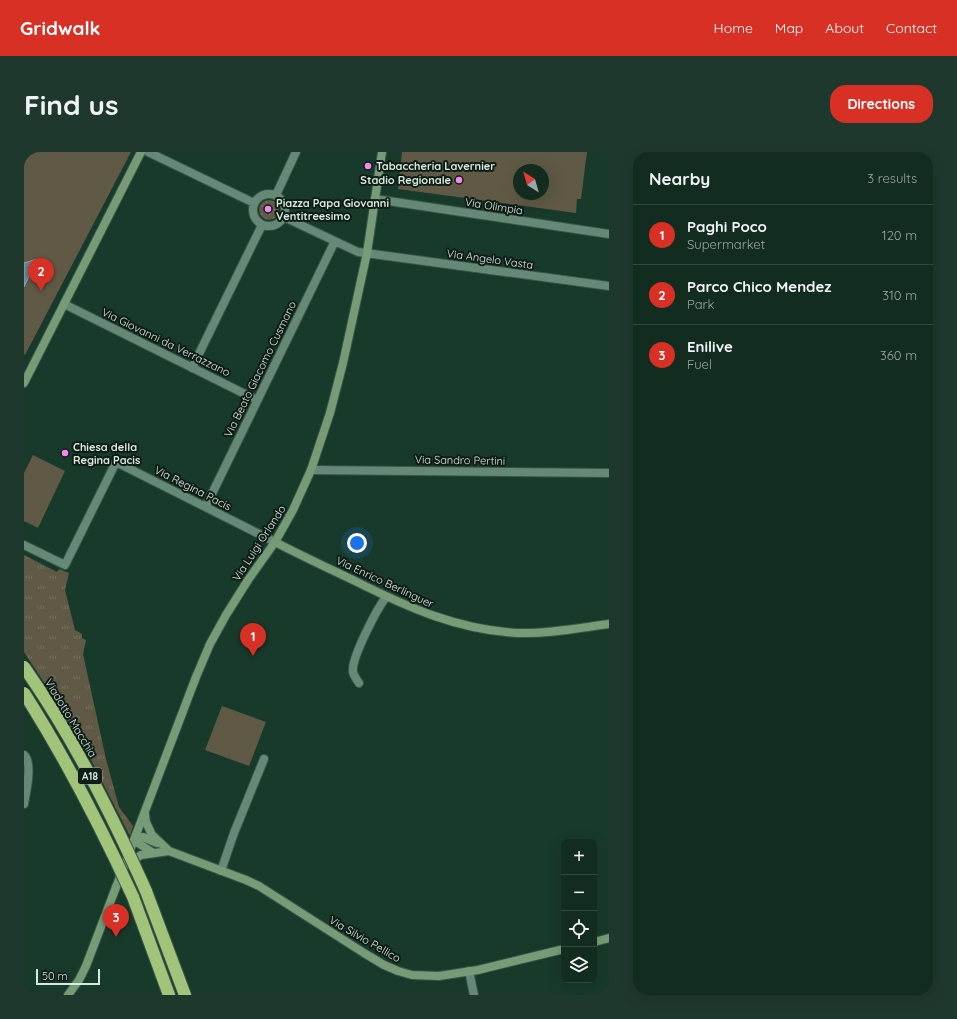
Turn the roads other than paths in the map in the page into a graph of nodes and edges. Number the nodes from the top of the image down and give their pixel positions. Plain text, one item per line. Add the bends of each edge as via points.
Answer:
1 (141, 152) edge
2 (148, 152) edge
3 (296, 152) edge
4 (382, 152) edge
5 (276, 195) junction
6 (375, 199) junction
7 (254, 203) junction
8 (284, 217) junction
9 (262, 225) junction
10 (609, 234) edge
11 (335, 241) junction
12 (367, 253) junction
13 (609, 286) edge
14 (64, 304) junction
15 (192, 368) junction
16 (24, 383) edge
17 (257, 400) junction
18 (311, 470) junction
19 (609, 473) edge
20 (206, 506) junction
21 (275, 542) junction
22 (24, 544) edge
23 (386, 597) junction
24 (609, 624) edge
25 (24, 667) edge
26 (359, 683) dead end
27 (24, 693) edge
28 (25, 756) edge
29 (264, 759) dead end
30 (24, 804) edge
31 (145, 814) junction
32 (135, 839) junction
33 (166, 848) junction
34 (152, 852) junction
35 (124, 867) junction
36 (222, 871) junction
37 (609, 938) edge
38 (597, 941) edge
39 (561, 950) edge
40 (469, 971) junction
41 (68, 995) edge
42 (169, 995) edge
43 (184, 995) edge
44 (474, 995) edge

1 - 14 street
2 - 7 street
3 - 5 street
4 - 6 street, Via Luigi Orlando
5 - 7 street via 264,195
5 - 8 street via 283,201 286,209
6 - 10 street, Via Olimpia
6 - 12 street, Via Luigi Orlando
7 - 9 street via 252,212
8 - 9 street via 278,224
8 - 11 street, Via Angelo Vasta
9 - 15 street
11 - 12 street, Via Angelo Vasta via 358,252
11 - 17 street, Via Beato Giacomo Cusmano
12 - 13 street, Via Angelo Vasta
12 - 18 street, Via Luigi Orlando via 342,370
14 - 15 street, Via Giovanni da Verrazzano
14 - 16 street
15 - 17 street, Via Giovanni da Verrazzano
17 - 20 street, Via Beato Giacomo Cusmano
18 - 19 street, Via Sandro Pertini
18 - 21 street, Via Luigi Orlando via 294,510
20 - 21 street, Via Regina Pacis
20 - 22 street, Via Regina Pacis via 116,462 65,565
21 - 23 street, Via Enrico Berlinguer
21 - 31 street, Via Luigi Orlando via 245,584 210,644
23 - 24 street, Via Enrico Berlinguer via 447,621 490,630 542,632
23 - 26 street via 377,610 353,665 353,672
25 - 43 highway, Viadotto Macchia / A18, bridge via 87,769 123,840 146,891
27 - 42 highway, A18, bridge via 71,770 103,834 132,896
28 - 30 street via 28,761 28,772
29 - 36 street via 234,833
31 - 32 street, Via Luigi Orlando
31 - 33 street via 152,836
32 - 33 street, Via Silvio Pellico via 143,837
32 - 34 street
32 - 35 street, Via Luigi Orlando
33 - 34 street
33 - 36 street, Via Silvio Pellico
34 - 35 street via 141,855
35 - 41 street, Via Luigi Orlando via 86,966
36 - 40 street, Via Silvio Pellico via 259,886 364,953 398,971 424,976
37 - 38 street
39 - 40 street, Via Silvio Pellico
40 - 44 street

